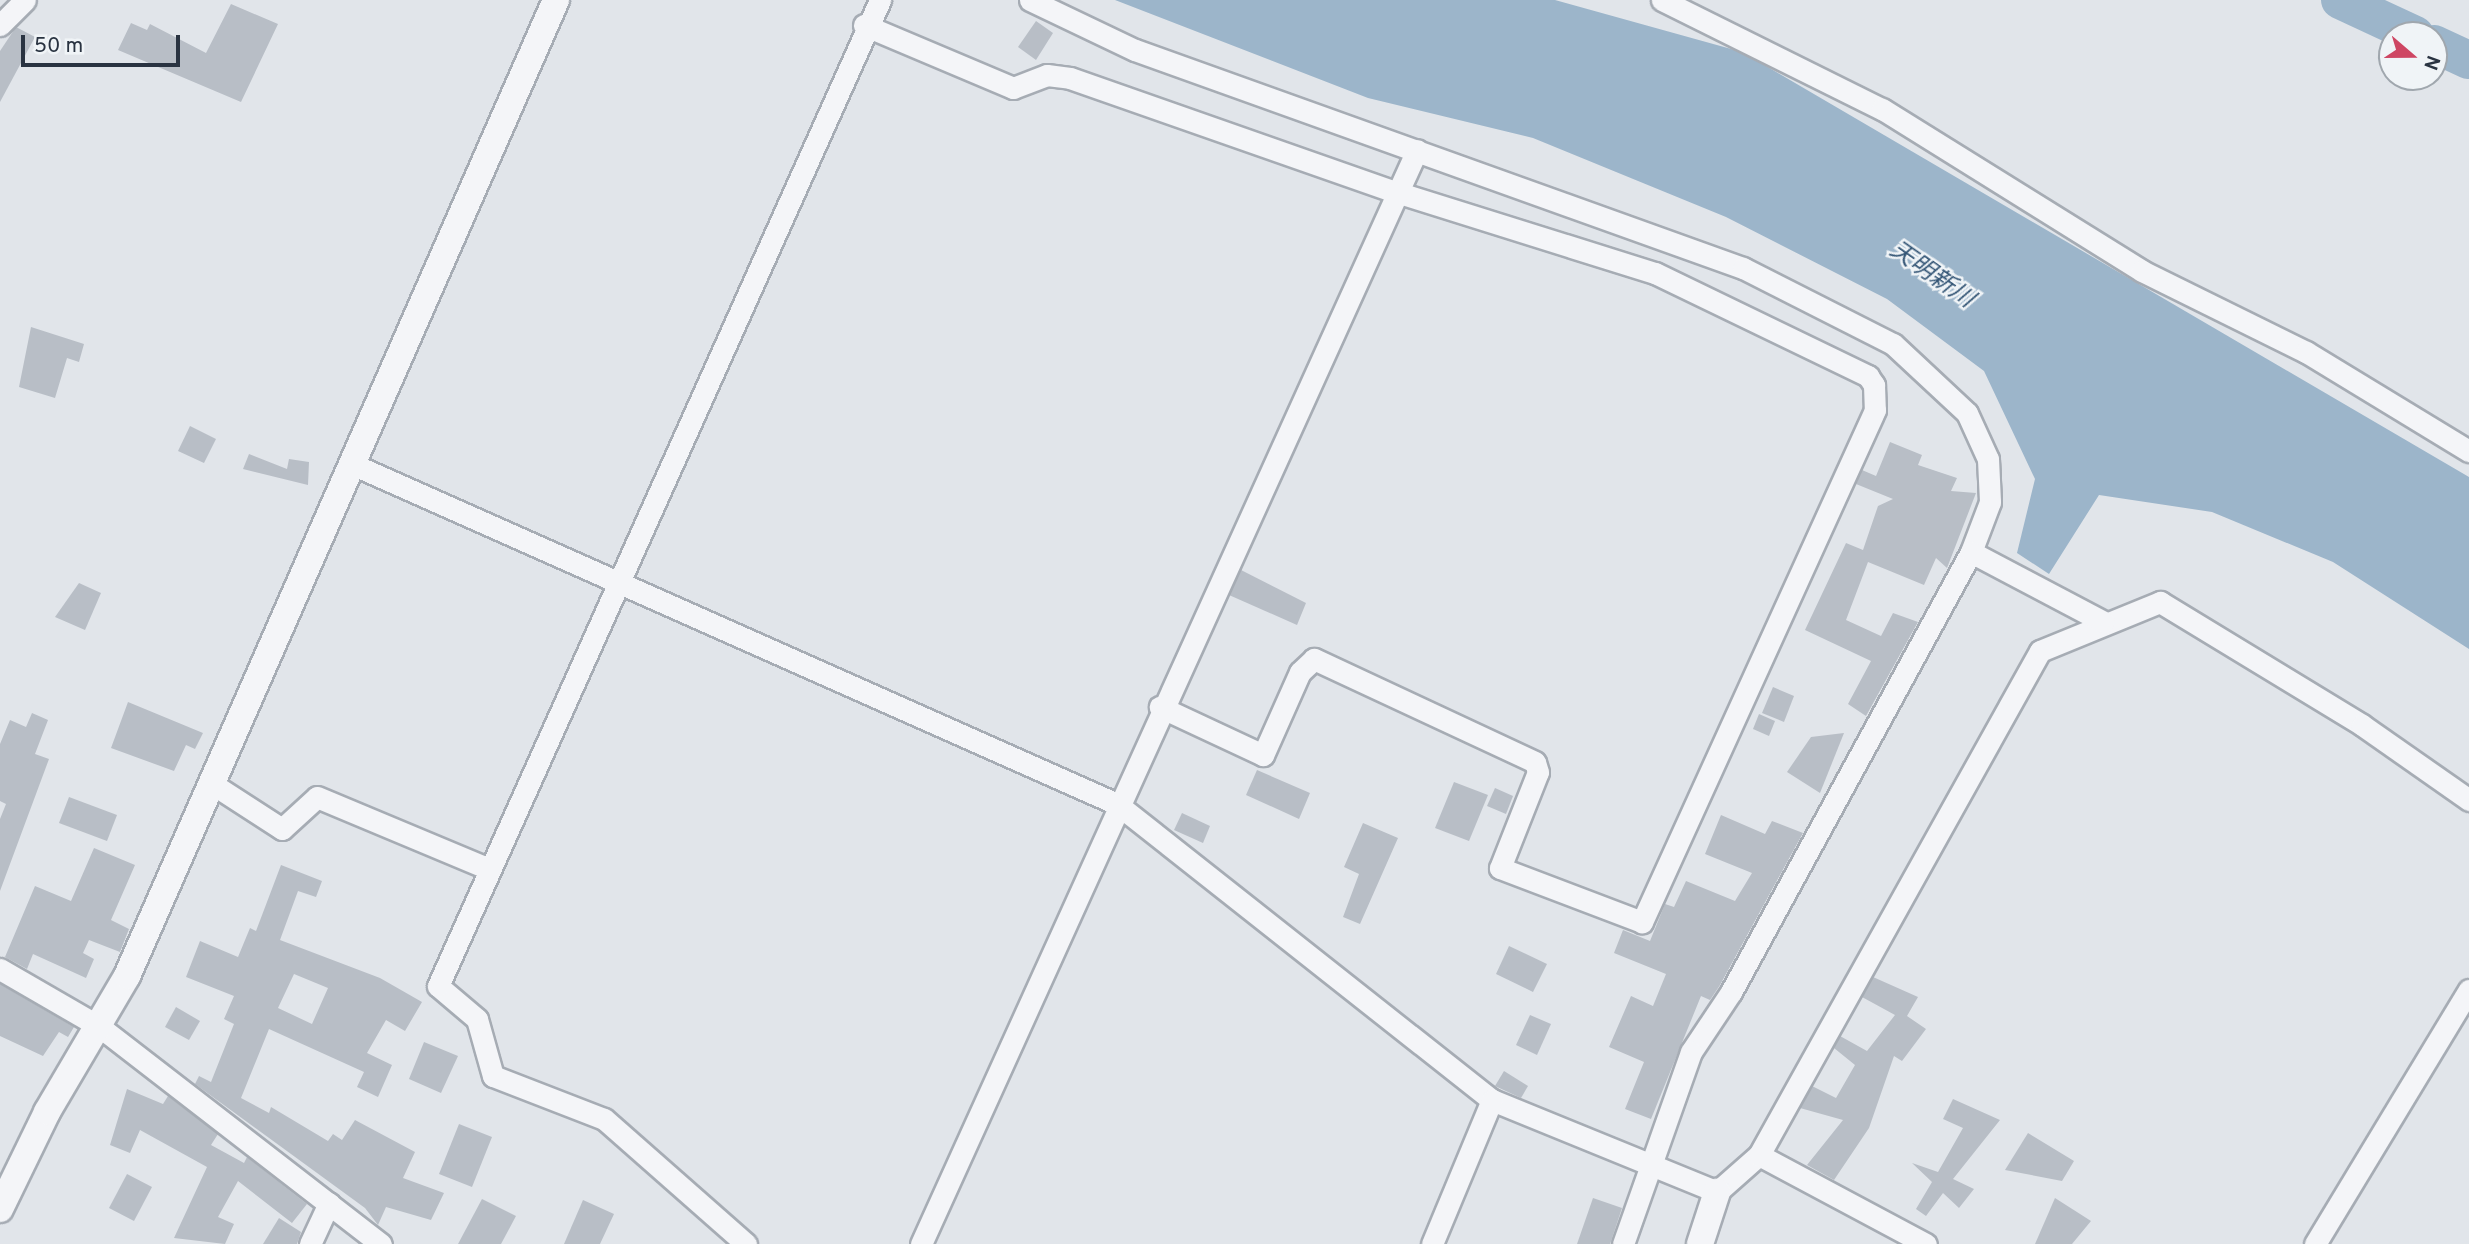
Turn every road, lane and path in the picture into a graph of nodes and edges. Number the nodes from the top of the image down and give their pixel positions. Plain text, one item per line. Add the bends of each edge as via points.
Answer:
1 (25, 0) edge
2 (556, 0) edge
3 (880, 0) edge
4 (1030, 0) edge
5 (1662, 0) edge
6 (0, 25) edge
7 (864, 25) junction
8 (1417, 150) junction
9 (1392, 191) junction
10 (2469, 451) edge
11 (352, 464) junction
12 (1971, 552) junction
13 (616, 584) junction
14 (2104, 622) junction
15 (1160, 707) junction
16 (214, 785) junction
17 (2469, 800) edge
18 (1117, 804) junction
19 (489, 869) junction
20 (0, 969) edge
21 (2469, 990) edge
22 (100, 1027) junction
23 (1492, 1100) junction
24 (1759, 1155) junction
25 (1651, 1169) junction
26 (1717, 1192) junction
27 (329, 1203) junction
28 (0, 1209) edge
29 (310, 1244) edge
30 (381, 1244) edge
31 (746, 1244) edge
32 (921, 1244) edge
33 (1432, 1244) edge
34 (1623, 1244) edge
35 (1700, 1244) edge
36 (1926, 1244) edge
37 (2315, 1244) edge

1 - 6 street
2 - 11 street
3 - 7 street
4 - 8 street via 1135,50
5 - 10 street via 1882,109 2142,271 2306,352
7 - 9 street via 1013,88 1059,75
7 - 13 street
8 - 9 street
8 - 12 street via 1743,268 1893,344 1967,413 1988,459 1990,502
9 - 15 street
9 - 15 street via 1655,273 1868,376 1874,385 1875,410 1648,915 1634,923 1500,869 1538,772 1535,762 1314,659 1300,672 1263,755
11 - 13 street
11 - 16 street
12 - 14 street
12 - 25 street via 1738,981 1691,1052
13 - 18 street
13 - 19 street
14 - 17 street via 2147,605 2169,606 2362,725
14 - 24 street via 2040,651
15 - 18 street
16 - 19 street via 282,829 317,797
16 - 22 street
18 - 23 street
18 - 32 street
19 - 31 street via 438,986 477,1019 493,1076 604,1119
20 - 22 street
21 - 37 street
22 - 27 street
22 - 28 street via 47,1112
23 - 25 street
23 - 33 street
24 - 26 street
24 - 36 street
25 - 26 street
25 - 34 street
26 - 35 street
27 - 29 street
27 - 30 street

